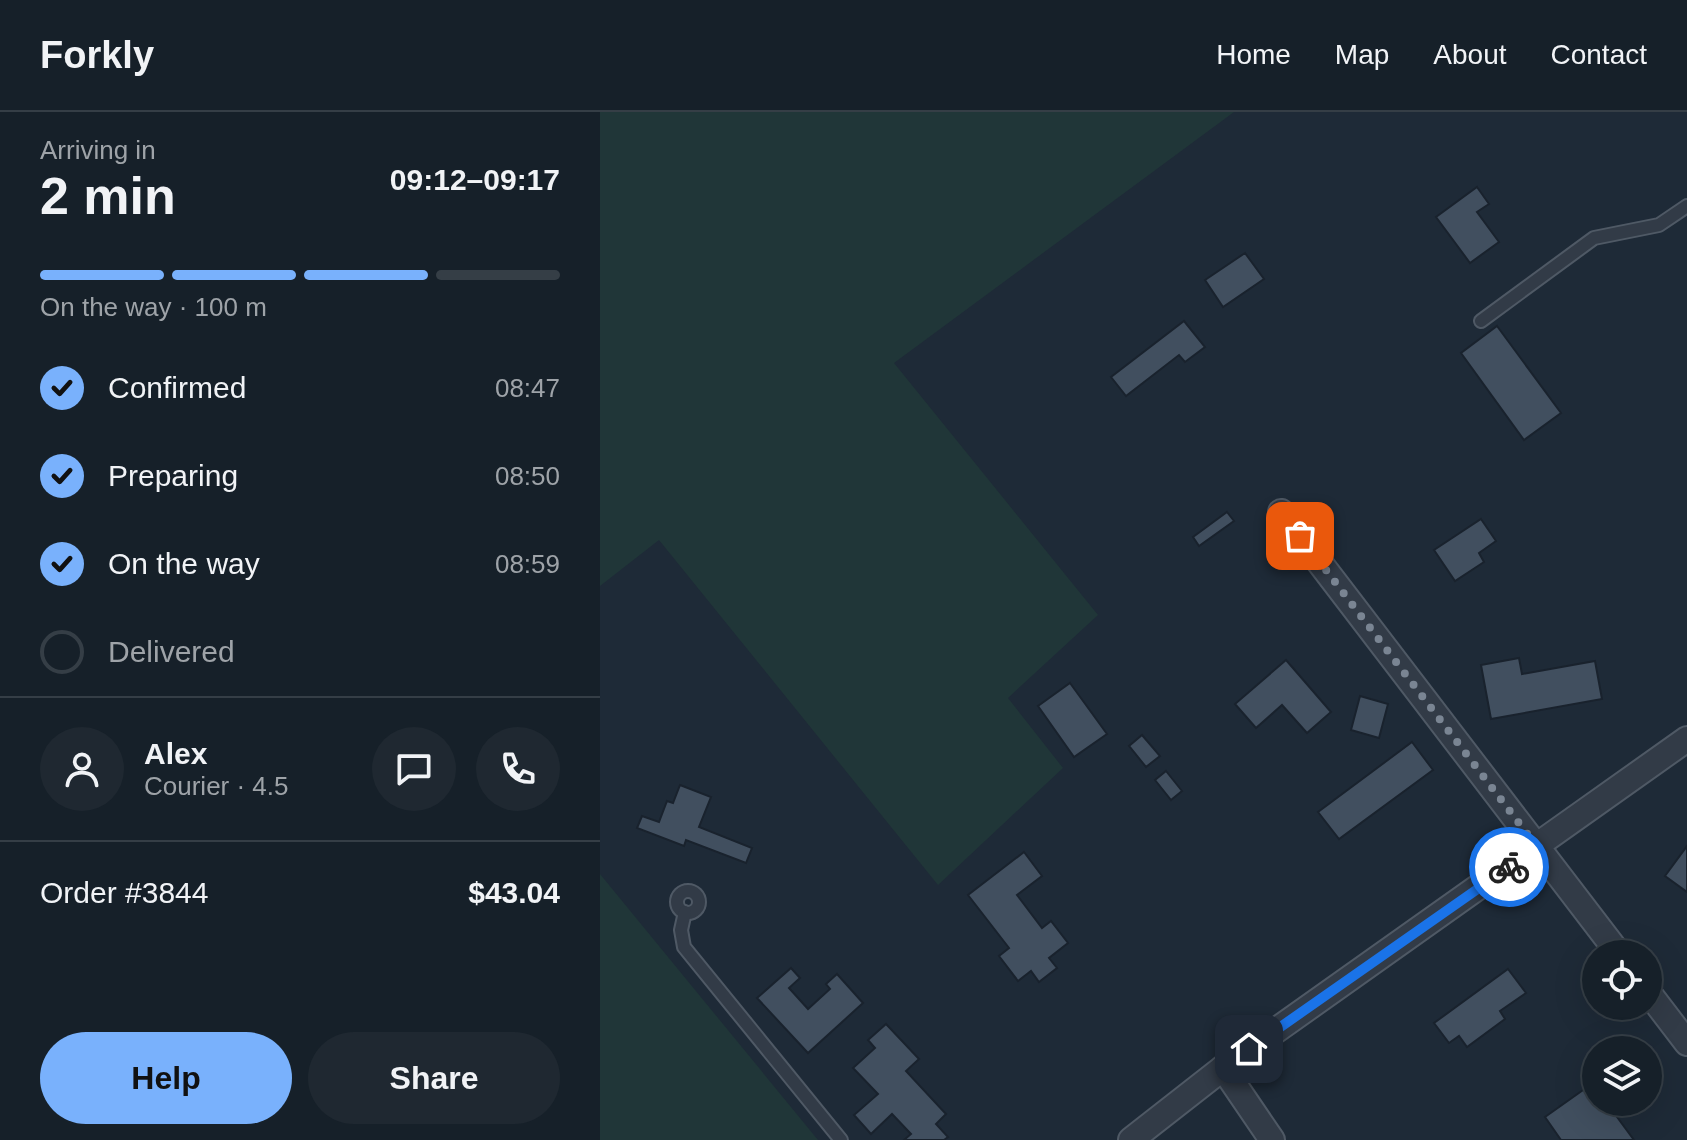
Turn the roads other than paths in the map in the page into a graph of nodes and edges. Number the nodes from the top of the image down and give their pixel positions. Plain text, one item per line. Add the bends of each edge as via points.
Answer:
1 (1687, 206) edge
2 (1481, 321) dead end
3 (1281, 512) dead end
4 (1687, 739) edge
5 (1538, 848) junction
6 (685, 912) dead end
7 (1608, 940) edge
8 (1662, 1010) edge
9 (1687, 1043) edge
10 (1223, 1068) junction
11 (841, 1140) edge
12 (1131, 1140) edge
13 (1272, 1140) edge

1 - 2 lane via 1659,225 1594,238
3 - 5 street
4 - 5 street
5 - 7 street
5 - 10 street
6 - 11 lane via 684,947
8 - 9 street
10 - 12 street
10 - 13 street

